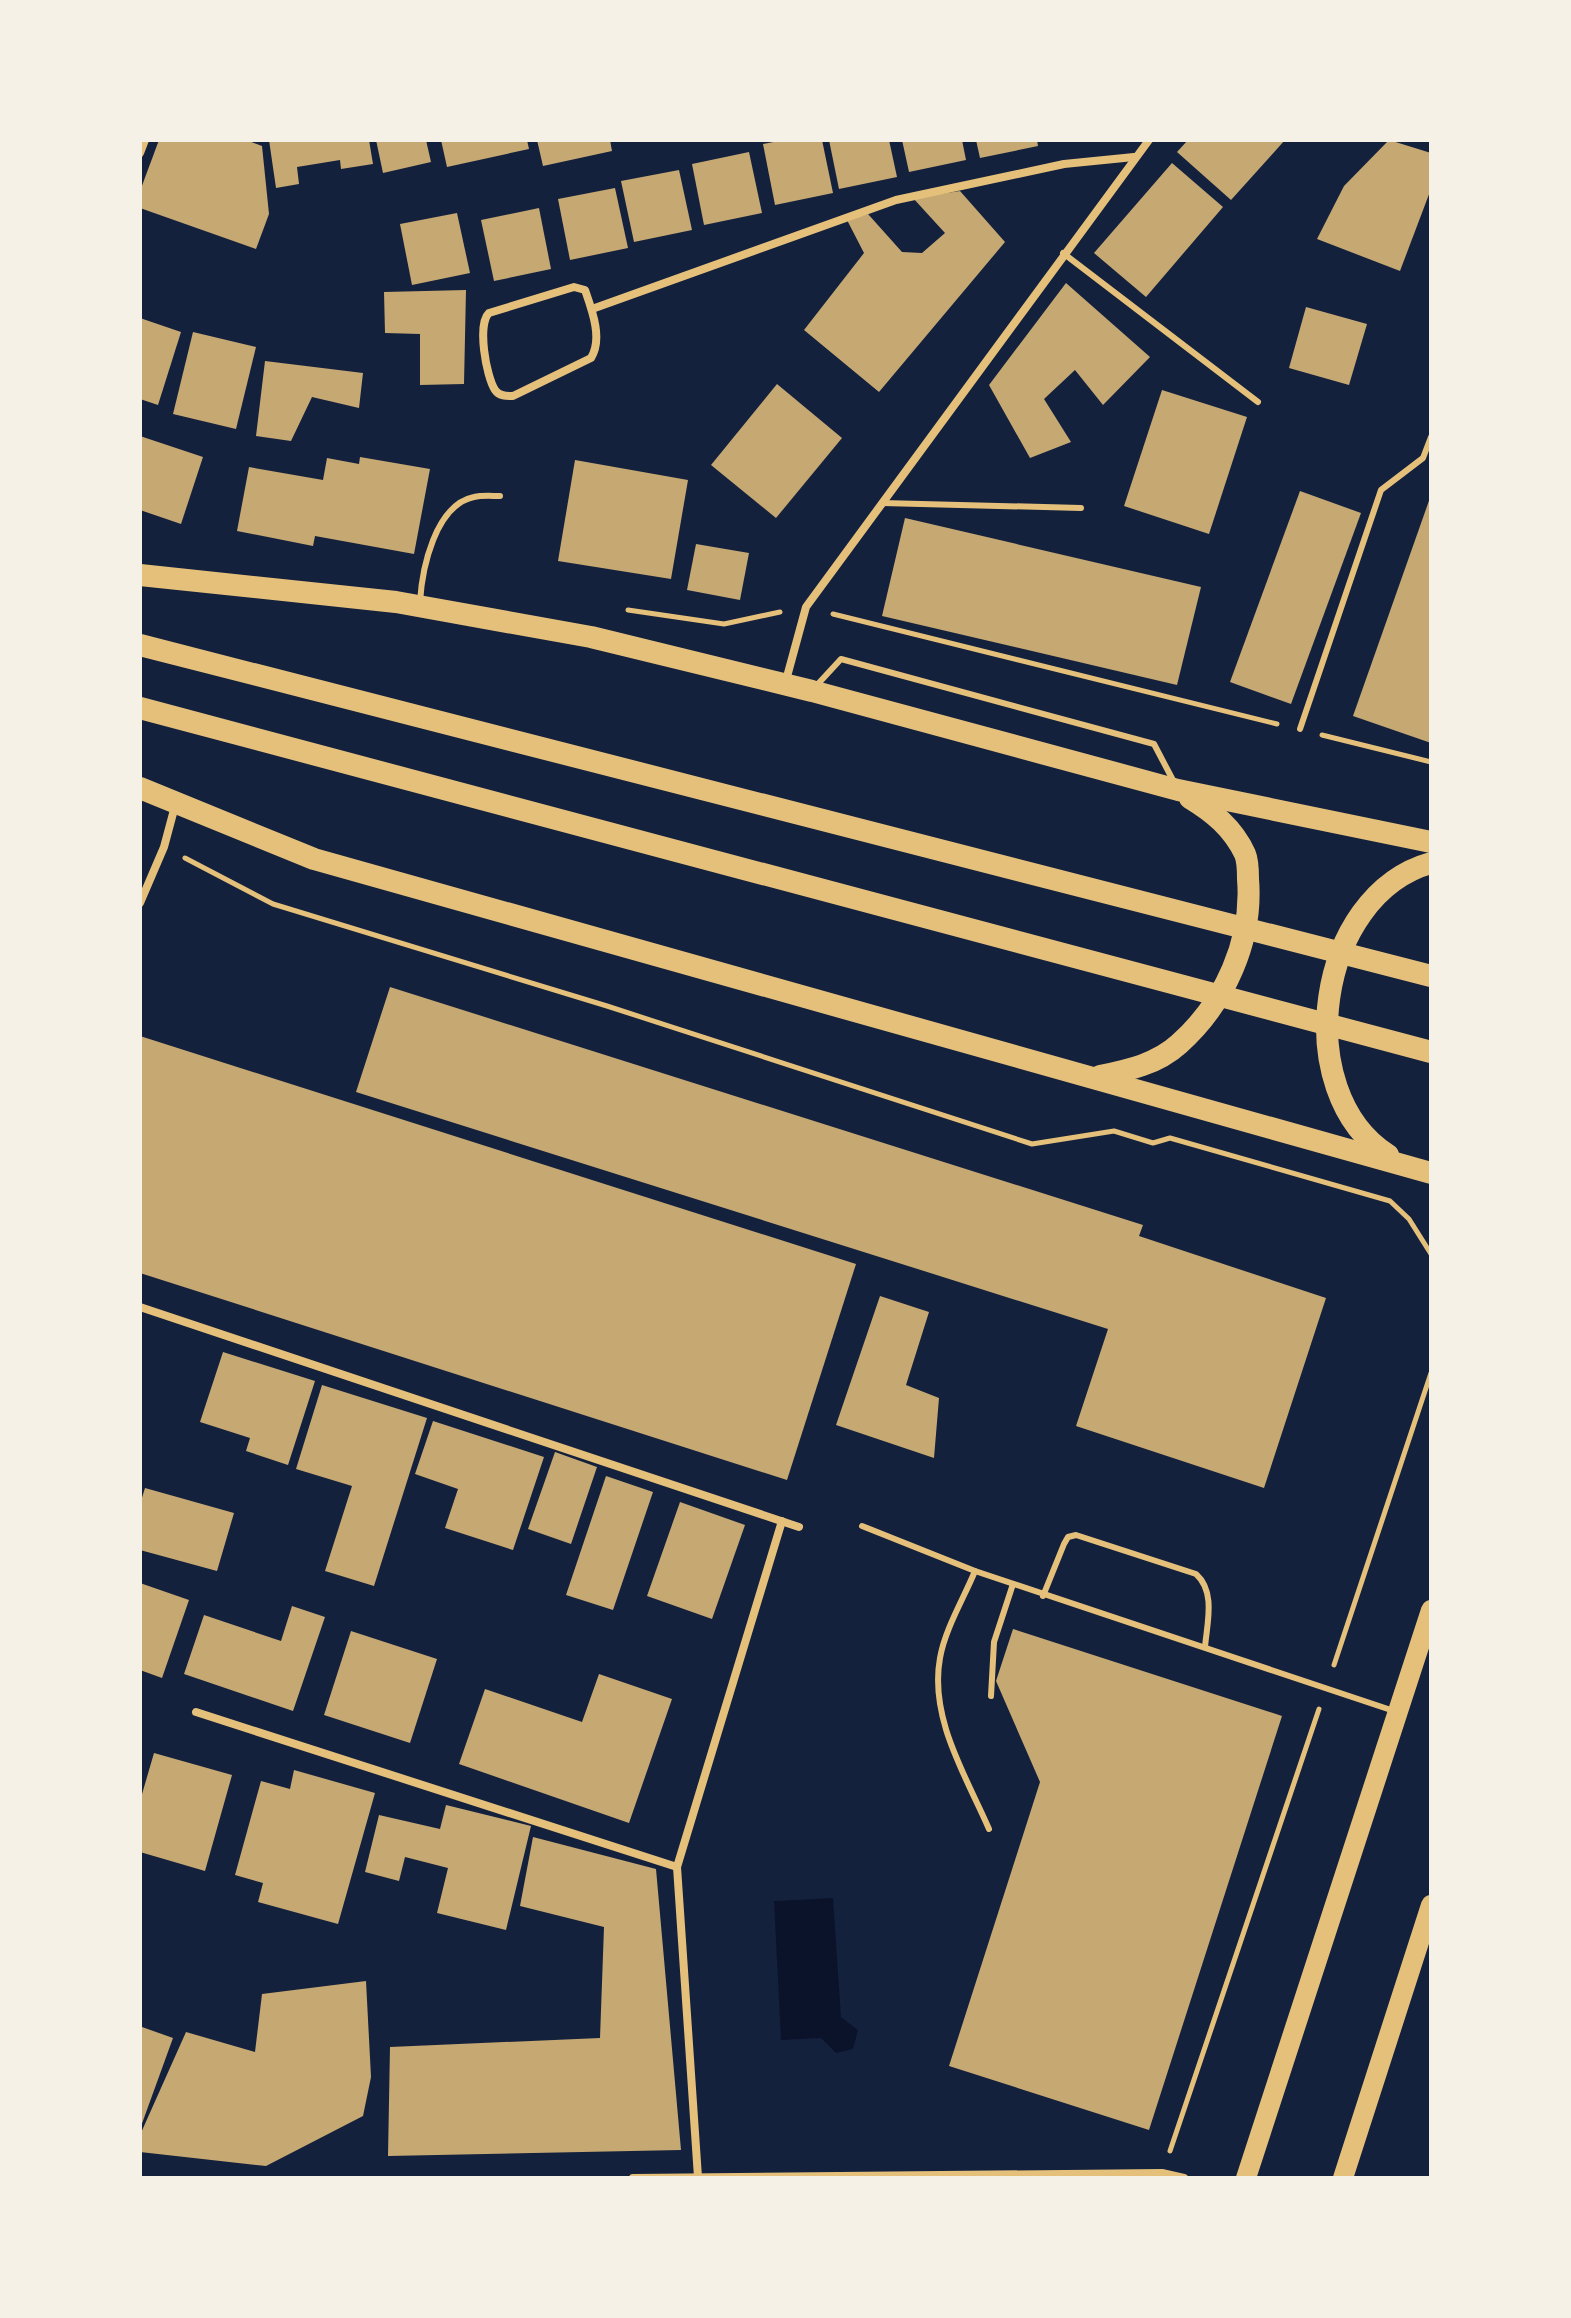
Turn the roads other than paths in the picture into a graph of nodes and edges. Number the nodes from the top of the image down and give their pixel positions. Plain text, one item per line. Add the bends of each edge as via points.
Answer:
1 (145, 140) edge
2 (1149, 140) edge
3 (140, 153) edge
4 (1134, 157) junction
5 (1063, 253) junction
6 (592, 309) junction
7 (1258, 402) dead end
8 (1431, 437) edge
9 (500, 496) dead end
10 (882, 503) junction
11 (1081, 508) dead end
12 (140, 575) edge
13 (420, 606) junction
14 (140, 645) edge
15 (785, 684) junction
16 (812, 691) junction
17 (140, 708) edge
18 (1300, 729) road end
19 (140, 788) edge
20 (1178, 790) junction
21 (175, 805) junction
22 (1431, 842) edge
23 (1431, 863) edge
24 (140, 903) edge
25 (1431, 976) edge
26 (1431, 1052) edge
27 (1095, 1077) junction
28 (1402, 1164) junction
29 (1431, 1173) edge
30 (140, 1307) edge
31 (782, 1521) junction
32 (862, 1526) dead end
33 (799, 1527) dead end
34 (975, 1571) junction
35 (1013, 1584) junction
36 (1043, 1596) junction
37 (1431, 1610) edge
38 (1205, 1647) junction
39 (991, 1696) dead end
40 (196, 1712) dead end
41 (1398, 1713) junction
42 (989, 1829) dead end
43 (677, 1867) junction
44 (1431, 1905) edge
45 (698, 2177) edge
46 (633, 2178) edge
47 (1184, 2178) edge
48 (1246, 2178) edge
49 (1343, 2178) edge

1 - 3 street
2 - 4 street
4 - 5 street
4 - 6 street via 1064,164 896,200
5 - 7 lane
5 - 10 street
6 - 6 street via 580,287 489,313 481,330 495,390 513,396 591,358 596,350
8 - 18 lane via 1423,458 1381,490
9 - 13 lane via 471,497 446,518 426,551
10 - 11 lane
10 - 15 street via 806,607
12 - 13 highway
13 - 15 highway via 591,637
14 - 25 highway
15 - 16 highway
16 - 20 highway
16 - 20 lane via 841,659 1154,744
17 - 26 highway
19 - 21 highway
20 - 22 highway
20 - 27 highway via 1219,816 1246,856 1250,905 1238,959 1213,1006 1178,1045 1142,1067
21 - 24 street
21 - 27 highway via 314,859
23 - 28 highway via 1400,878 1366,910 1340,957 1329,1011 1331,1062 1345,1108 1372,1145
27 - 28 highway
28 - 29 highway
30 - 31 street
31 - 33 street
31 - 43 street
32 - 34 lane
34 - 35 lane
34 - 42 lane via 940,1657 939,1700 947,1733
35 - 36 lane
35 - 39 lane via 994,1642
36 - 38 lane
36 - 38 lane via 1064,1544 1076,1535 1196,1574 1209,1595
37 - 41 main road
38 - 41 lane
40 - 43 street
41 - 48 main road
43 - 45 street
44 - 49 main road
45 - 46 street
45 - 47 street via 1162,2173

